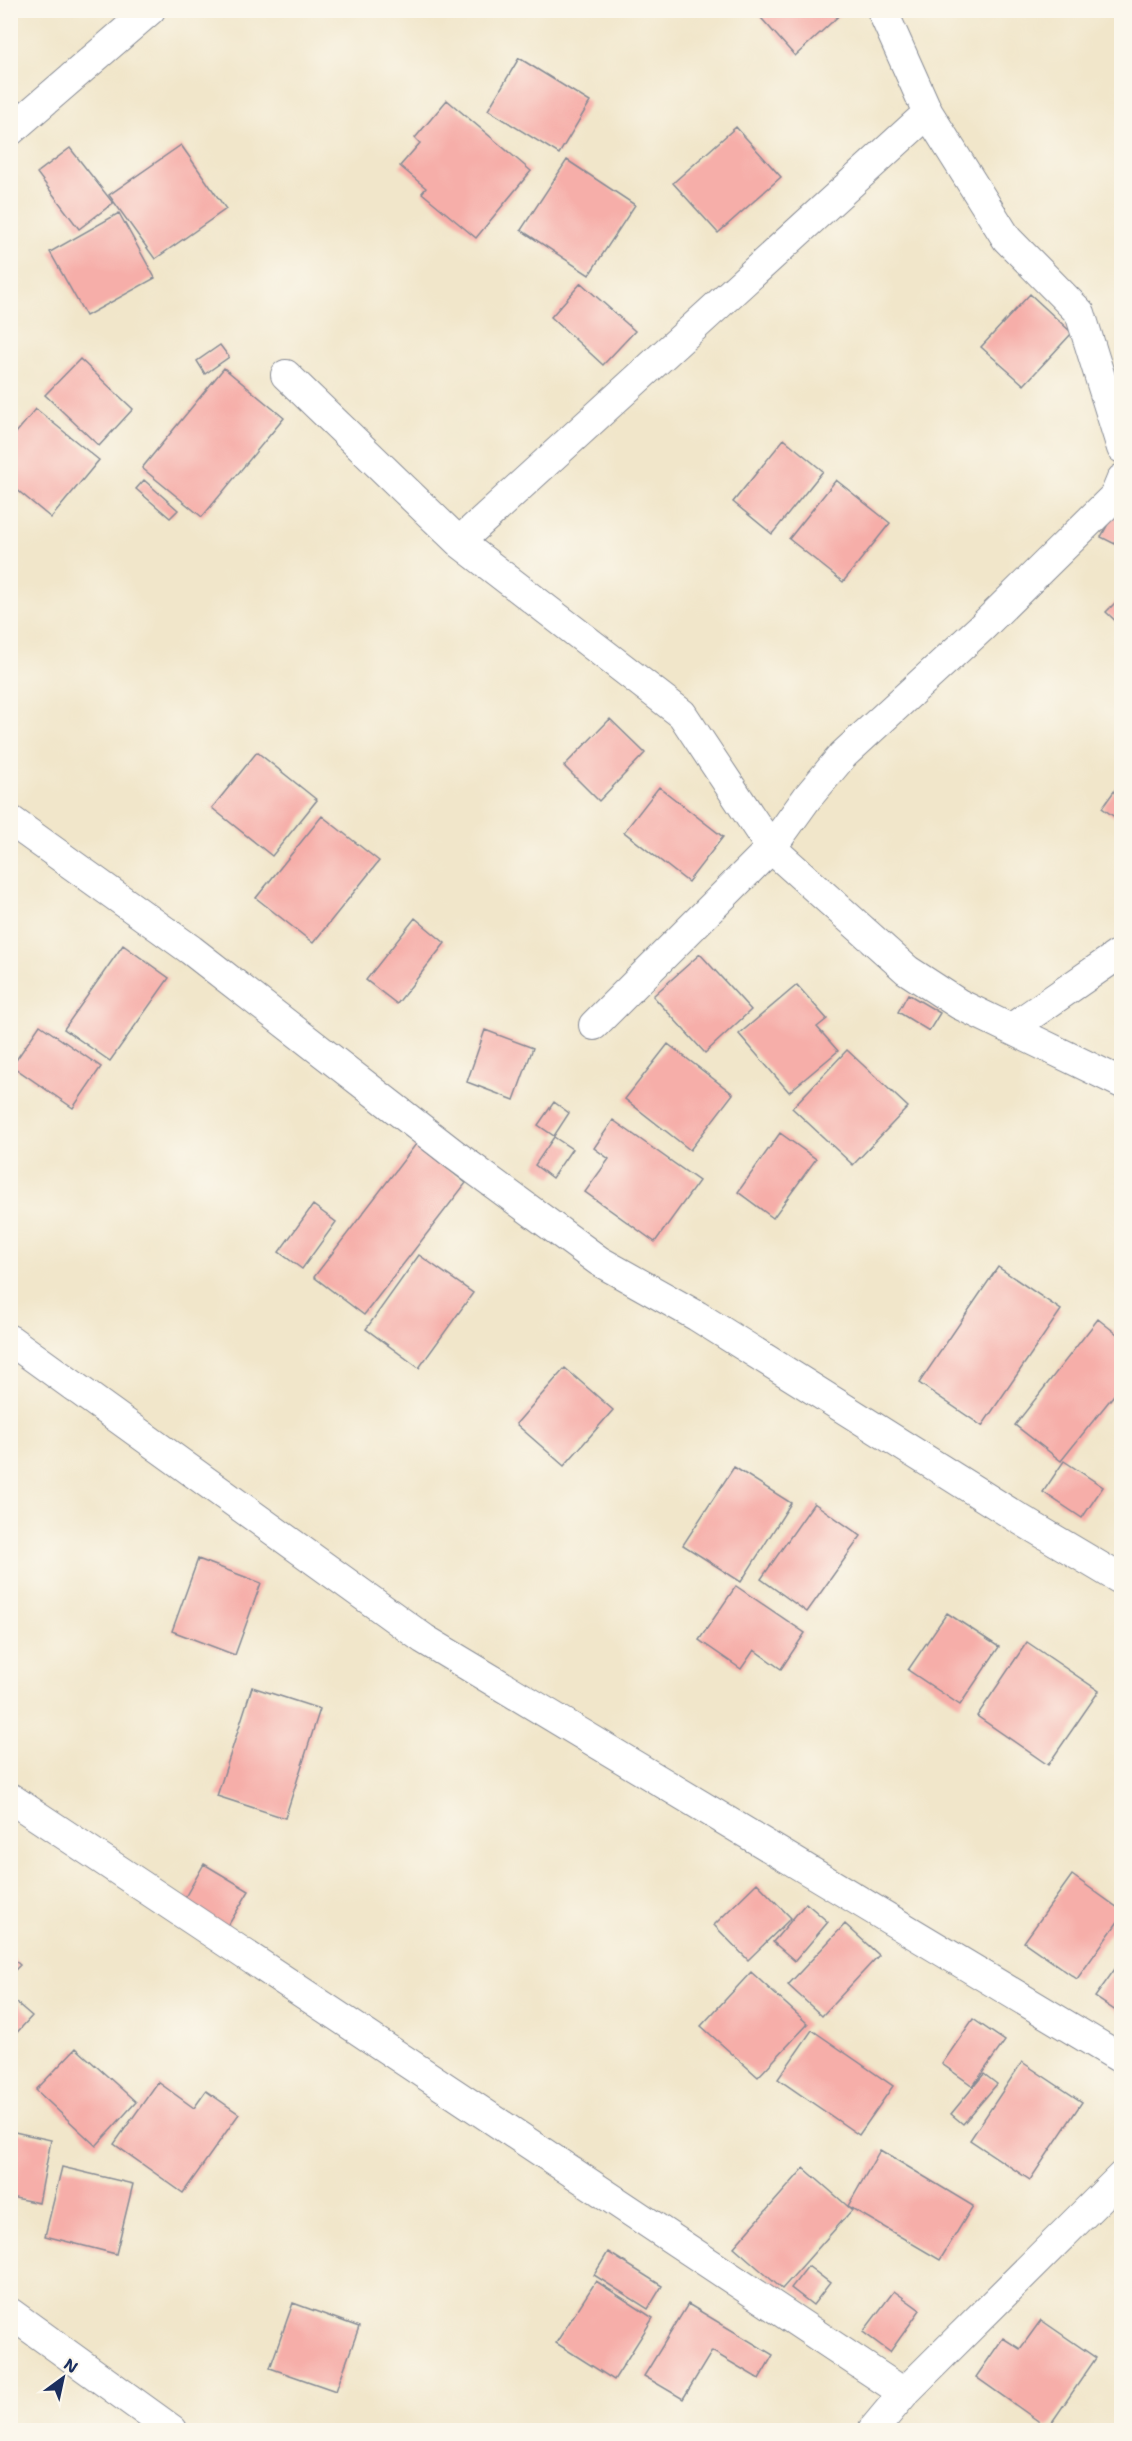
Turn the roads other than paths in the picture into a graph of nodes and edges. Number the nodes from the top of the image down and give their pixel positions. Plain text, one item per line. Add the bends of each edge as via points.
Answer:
1 (150, 10) edge
2 (882, 10) edge
3 (928, 113) junction
4 (10, 131) edge
5 (286, 375) dead end
6 (1122, 448) edge
7 (1122, 479) edge
8 (459, 543) junction
9 (10, 820) edge
10 (771, 848) junction
11 (1122, 952) edge
12 (594, 1025) dead end
13 (1012, 1028) junction
14 (1122, 1083) edge
15 (10, 1340) edge
16 (1122, 1581) edge
17 (10, 1798) edge
18 (1122, 2059) edge
19 (1118, 2184) edge
20 (10, 2313) edge
21 (904, 2393) junction
22 (172, 2430) edge
23 (873, 2430) edge

1 - 4 street
2 - 3 street
3 - 6 street via 1007,239 1080,313
3 - 8 street
5 - 8 street
7 - 10 street via 1115,496 981,628 843,755
8 - 10 street via 682,714
9 - 16 street via 191,950 599,1261 697,1316
10 - 12 street
10 - 13 street via 907,970 959,1004
11 - 13 street
13 - 14 street
15 - 18 street via 424,1639
17 - 21 street
19 - 21 street
20 - 22 street
21 - 23 street

